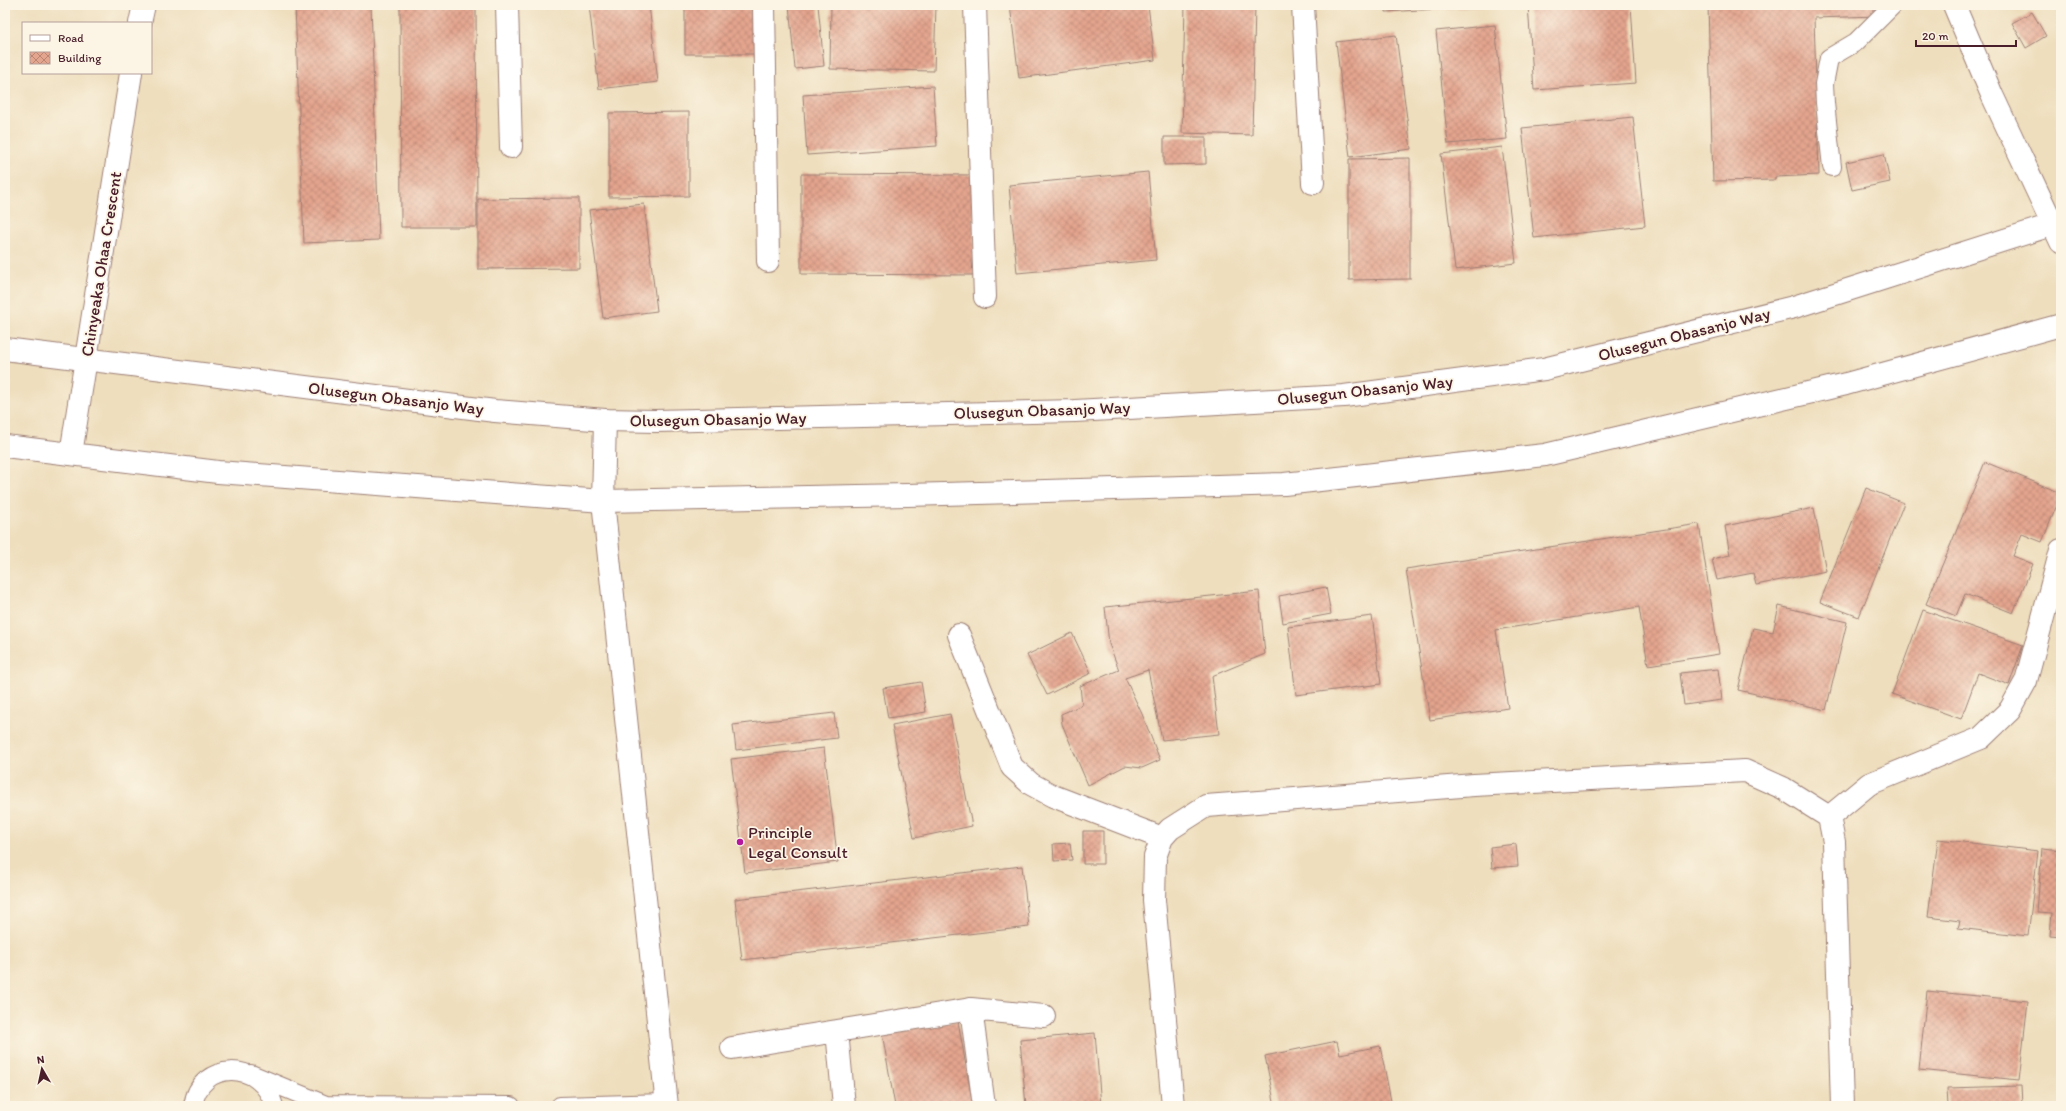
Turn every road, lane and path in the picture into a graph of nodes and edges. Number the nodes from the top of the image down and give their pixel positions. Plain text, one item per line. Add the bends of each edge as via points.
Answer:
1 (144, 5) edge
2 (507, 5) edge
3 (764, 5) edge
4 (975, 5) edge
5 (1303, 5) edge
6 (1893, 5) edge
7 (1954, 5) edge
8 (140, 22) edge
9 (131, 74) edge
10 (511, 147) dead end
11 (1832, 167) dead end
12 (1313, 183) dead end
13 (2058, 230) edge
14 (768, 261) dead end
15 (985, 297) dead end
16 (2061, 325) edge
17 (5, 349) edge
18 (86, 359) junction
19 (605, 420) junction
20 (5, 446) edge
21 (72, 454) junction
22 (603, 501) junction
23 (2061, 550) edge
24 (959, 635) dead end
25 (1828, 817) junction
26 (1162, 838) junction
27 (972, 1008) junction
28 (1044, 1016) dead end
29 (837, 1031) junction
30 (732, 1048) dead end
31 (252, 1074) junction
32 (666, 1104) edge
33 (324, 1105) edge
34 (194, 1106) edge
35 (274, 1106) edge
36 (410, 1106) edge
37 (511, 1106) edge
38 (560, 1106) edge
39 (844, 1106) edge
40 (984, 1106) edge
41 (1173, 1106) edge
42 (1842, 1106) edge

1 - 8 street
2 - 10 street
3 - 14 street
4 - 15 street
5 - 12 street
6 - 11 lane via 1856,42 1829,58 1824,84
7 - 13 street
9 - 18 street, Chinyeaka Ohaa Crescent
13 - 19 street, Olusegun Obasanjo Way via 1794,307 1536,370 1344,396 1083,410 656,421
16 - 22 street via 1846,384 1545,454 1284,484 908,496
17 - 18 street, Olusegun Obasanjo Way
18 - 19 street, Olusegun Obasanjo Way via 495,411
18 - 21 street, Chinyeaka Ohaa Crescent
19 - 22 street
20 - 21 street
21 - 22 street via 218,472
22 - 32 street
23 - 25 street via 2026,681 2010,710 1981,738 1869,784
24 - 26 street via 1012,767 1030,784 1053,796
25 - 26 street via 1783,788 1745,771 1474,786 1206,806 1170,829
25 - 42 street via 1834,842
26 - 41 street via 1155,857 1154,900
27 - 28 street
27 - 29 street
27 - 40 street
29 - 30 street
29 - 39 street
31 - 33 lane
31 - 34 lane via 224,1072 211,1078 201,1087
31 - 35 lane via 263,1083 271,1095
32 - 38 lane
33 - 36 lane
36 - 37 lane

